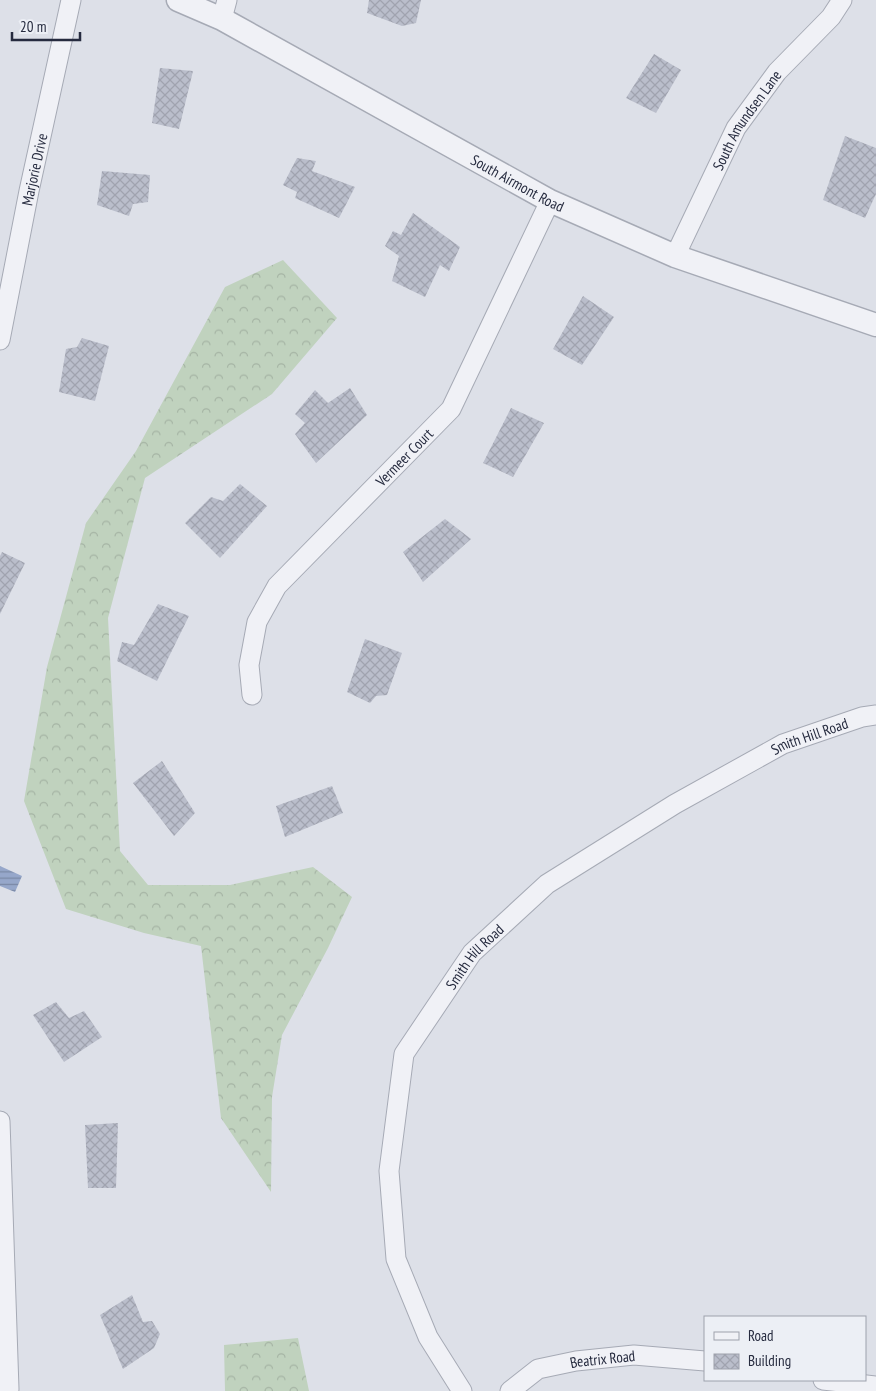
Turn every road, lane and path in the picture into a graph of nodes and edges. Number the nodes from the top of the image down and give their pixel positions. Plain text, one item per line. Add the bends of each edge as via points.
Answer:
1 (71, 0) edge
2 (178, 0) edge
3 (842, 0) edge
4 (225, 10) edge
5 (550, 201) junction
6 (674, 256) junction
7 (876, 325) edge
8 (0, 340) edge
9 (252, 695) dead end
10 (876, 715) edge
11 (0, 1121) edge
12 (704, 1361) edge
13 (832, 1381) edge
14 (876, 1386) edge
15 (9, 1389) dead end
16 (462, 1391) edge
17 (510, 1391) edge

1 - 8 street, Marjorie Drive
2 - 4 street, South Airmont Road
3 - 6 street, South Amundsen Lane via 831,17 777,72 736,128
4 - 5 street, South Airmont Road
5 - 6 street, South Airmont Road
5 - 9 street, Vermeer Court via 451,409 277,586 257,622 249,665
6 - 7 street, South Airmont Road
10 - 16 street, Smith Hill Road via 783,744 675,804 547,884 472,953 404,1054 389,1171 396,1259 428,1337
11 - 15 street
12 - 17 street, Beatrix Road via 634,1355 576,1361 538,1370
13 - 14 street

